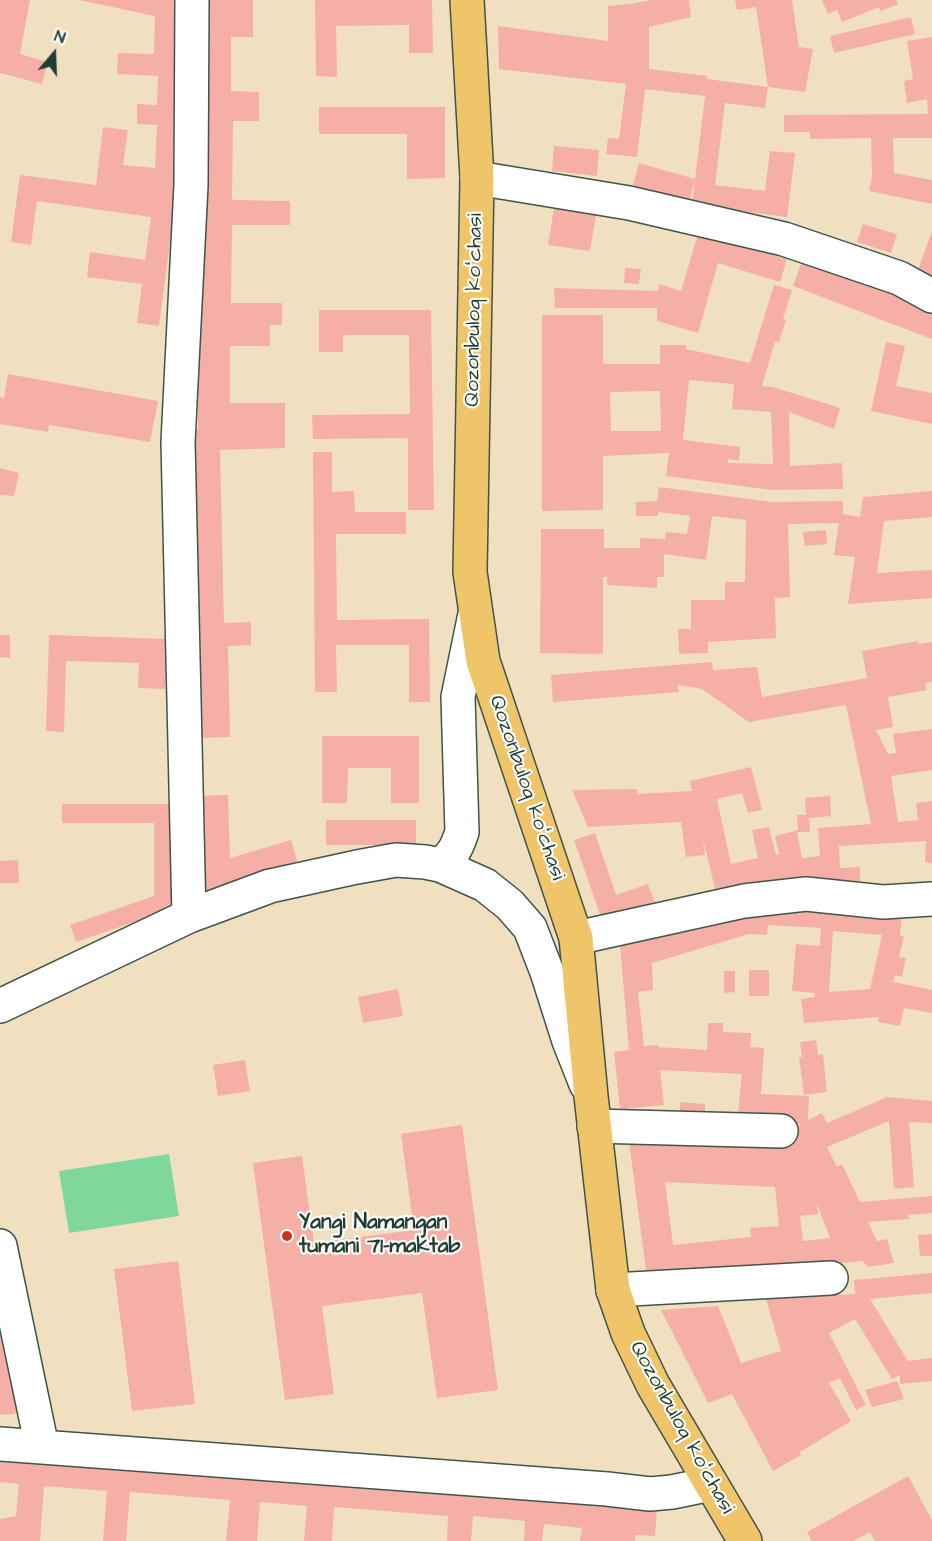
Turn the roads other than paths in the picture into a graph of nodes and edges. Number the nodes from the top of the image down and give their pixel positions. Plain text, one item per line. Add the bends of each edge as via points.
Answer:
1 (192, 0) edge
2 (467, 0) edge
3 (477, 178) junction
4 (932, 296) edge
5 (475, 614) junction
6 (440, 865) junction
7 (932, 899) edge
8 (189, 916) junction
9 (576, 938) junction
10 (0, 1006) edge
11 (592, 1111) junction
12 (781, 1131) dead end
13 (0, 1246) edge
14 (831, 1278) dead end
15 (613, 1290) junction
16 (0, 1444) edge
17 (42, 1447) junction
18 (711, 1484) junction
19 (746, 1541) edge

1 - 8 street via 191,185 178,442
2 - 3 main road, Qozonbuloq koʻchasi
3 - 4 street via 628,203 784,239 899,278
3 - 5 main road, Qozonbuloq koʻchasi via 470,572
5 - 6 street via 458,697 462,832 451,857
5 - 9 main road, Qozonbuloq koʻchasi via 483,661
6 - 8 street via 396,860 357,867 270,886
6 - 11 street via 485,885 530,928
7 - 9 street via 883,902 806,894 754,899
8 - 10 street
9 - 11 main road, Qozonbuloq koʻchasi
11 - 12 street
11 - 15 main road, Qozonbuloq koʻchasi
13 - 17 street
14 - 15 street
15 - 18 main road, Qozonbuloq koʻchasi via 653,1385
16 - 17 street
17 - 18 street via 651,1494
18 - 19 main road, Qozonbuloq koʻchasi

